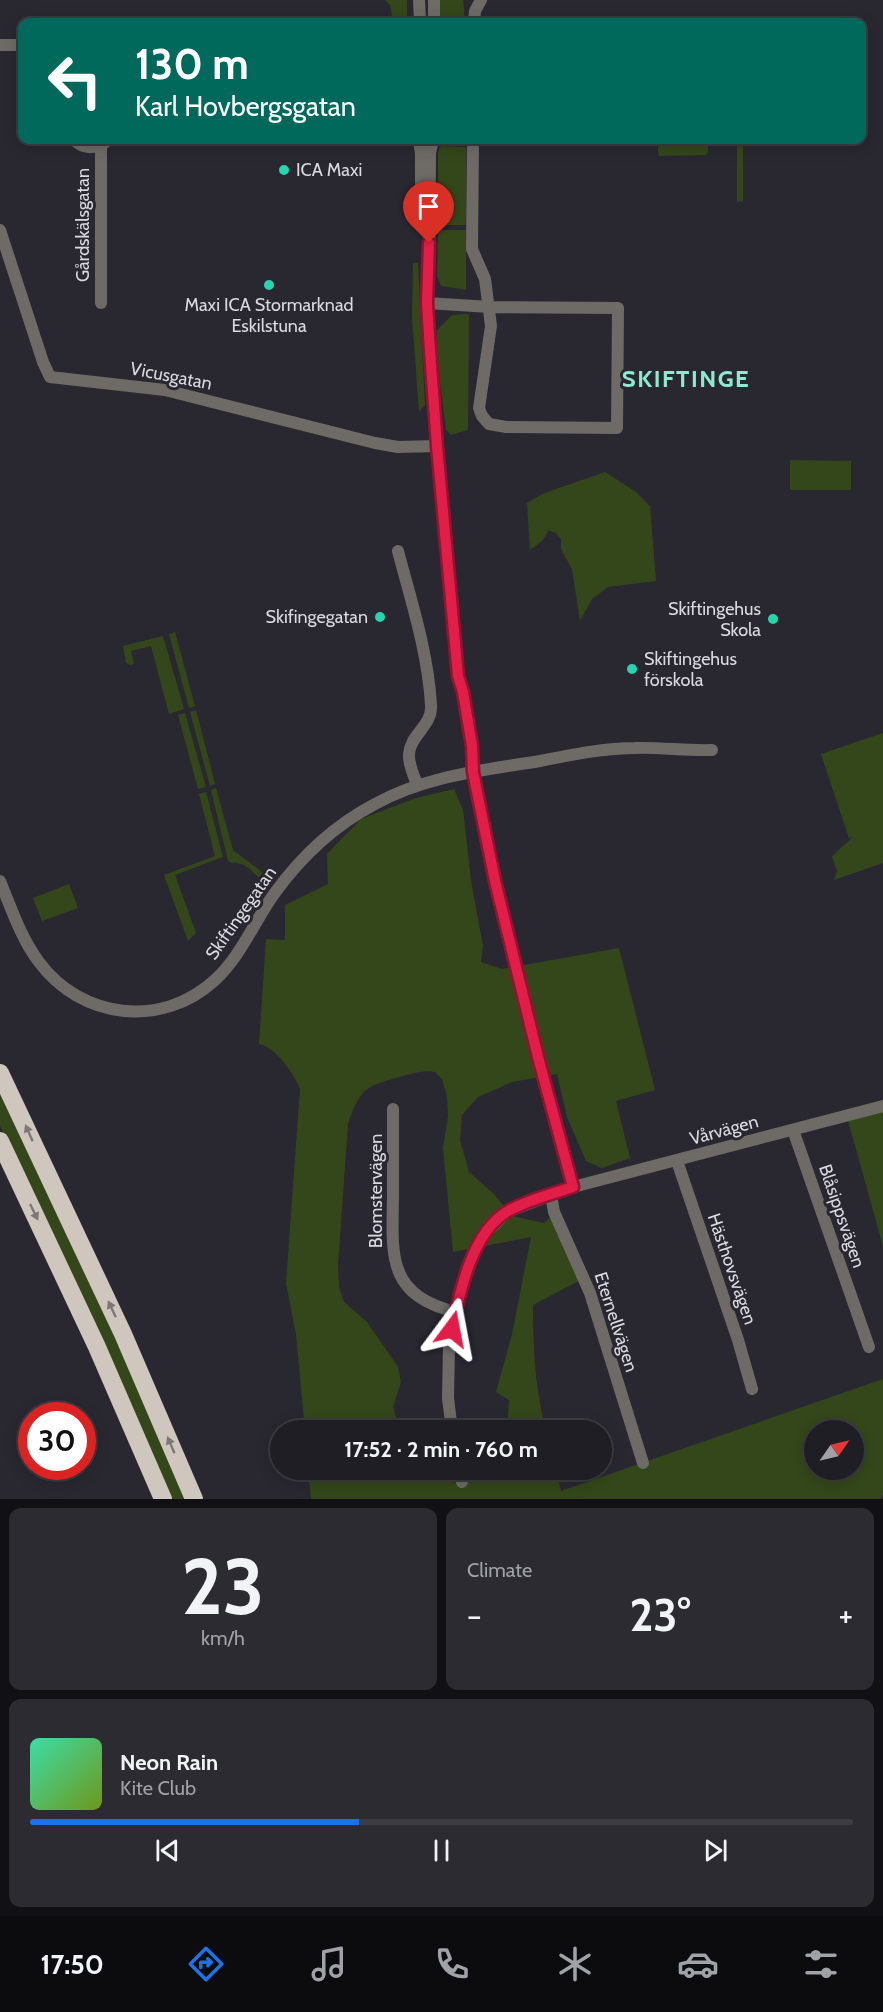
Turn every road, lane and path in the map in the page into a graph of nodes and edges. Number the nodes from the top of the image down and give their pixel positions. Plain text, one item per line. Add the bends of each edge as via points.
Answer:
1 (419, 0) edge
2 (434, 0) edge
3 (481, 0) edge
4 (420, 18) edge
5 (434, 18) edge
6 (474, 18) edge
7 (0, 45) edge
8 (18, 45) edge
9 (79, 144) edge
10 (101, 144) edge
11 (105, 144) edge
12 (420, 144) edge
13 (432, 144) edge
14 (473, 144) edge
15 (0, 230) edge
16 (101, 303) dead end
17 (427, 303) junction
18 (490, 307) junction
19 (437, 446) junction
20 (398, 551) dead end
21 (712, 750) dead end
22 (473, 772) junction
23 (417, 785) junction
24 (0, 881) edge
25 (0, 1073) edge
26 (883, 1106) edge
27 (393, 1109) dead end
28 (793, 1130) junction
29 (0, 1141) edge
30 (677, 1161) junction
31 (573, 1187) junction
32 (551, 1195) junction
33 (456, 1312) junction
34 (870, 1347) dead end
35 (752, 1389) dead end
36 (451, 1420) edge
37 (643, 1463) dead end
38 (163, 1499) edge
39 (194, 1499) edge

1 - 4 street
2 - 5 street
3 - 6 street
7 - 8 street
9 - 10 street, Gårdskälsgatan
11 - 16 street, Gårdskälsgatan
12 - 17 street via 421,278
13 - 17 street
14 - 18 street via 472,249 483,272
15 - 19 street, Vicusgatan via 50,377 165,390 375,443
17 - 18 street
17 - 19 street
18 - 18 street via 491,326 479,408 489,424 617,428 618,308
19 - 22 street via 458,676 455,694 464,747
20 - 23 street via 424,648 432,706 409,753
21 - 22 street, Skiftingegatan via 618,748
22 - 23 street, Skiftingegatan
22 - 31 street via 517,973
23 - 24 street, Skiftingegatan via 362,811 327,837 273,895 236,956 215,980 174,1005 157,1009 130,1012 99,1007 76,997 56,981 28,944
39 -> 25 highway via 118,1324
26 - 28 street, Vårvägen
27 - 33 street, Blomstervägen via 394,1262 408,1286 421,1298 435,1307
28 - 30 street, Vårvägen
28 - 34 street, Blåsippsvägen
29 -> 38 highway
30 - 31 street, Vårvägen
30 - 35 street, Hästhovsvägen
31 - 32 street, Vårvägen
32 - 33 street, Vårvägen via 507,1212 485,1234 471,1257
32 - 37 street, Eternellvägen via 554,1212 590,1293
33 - 36 street, Vårvägen via 449,1346

